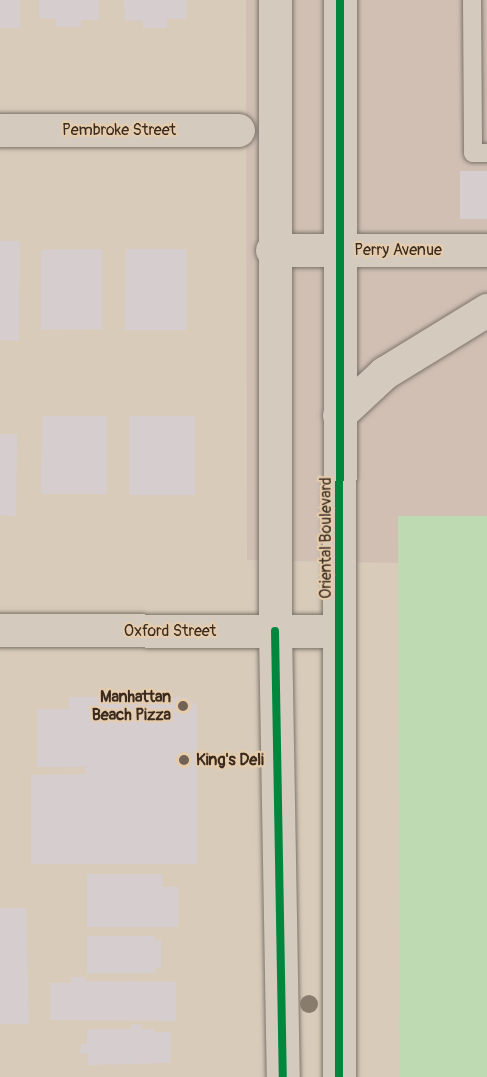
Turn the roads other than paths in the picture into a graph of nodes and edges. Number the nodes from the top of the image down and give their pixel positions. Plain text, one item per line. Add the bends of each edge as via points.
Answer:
1 (275, 0) edge
2 (340, 0) edge
3 (472, 0) edge
4 (0, 130) edge
5 (238, 130) dead end
6 (487, 153) edge
7 (273, 250) junction
8 (339, 250) junction
9 (487, 250) edge
10 (487, 310) edge
11 (339, 415) junction
12 (0, 630) edge
13 (275, 631) junction
14 (339, 631) junction
15 (283, 1077) edge
16 (339, 1077) edge

1 - 7 street
2 - 8 street, Oriental Boulevard
3 - 6 lane via 473,153
4 - 5 street, Pembroke Street
7 - 8 street, Perry Avenue
7 - 13 street
8 - 9 street, Perry Avenue
8 - 11 street, Oriental Boulevard
10 - 11 street via 384,373
11 - 14 street, Oriental Boulevard
12 - 13 street, Oxford Street
13 - 14 street, Oxford Street
13 - 15 street
14 - 16 street, Oriental Boulevard

